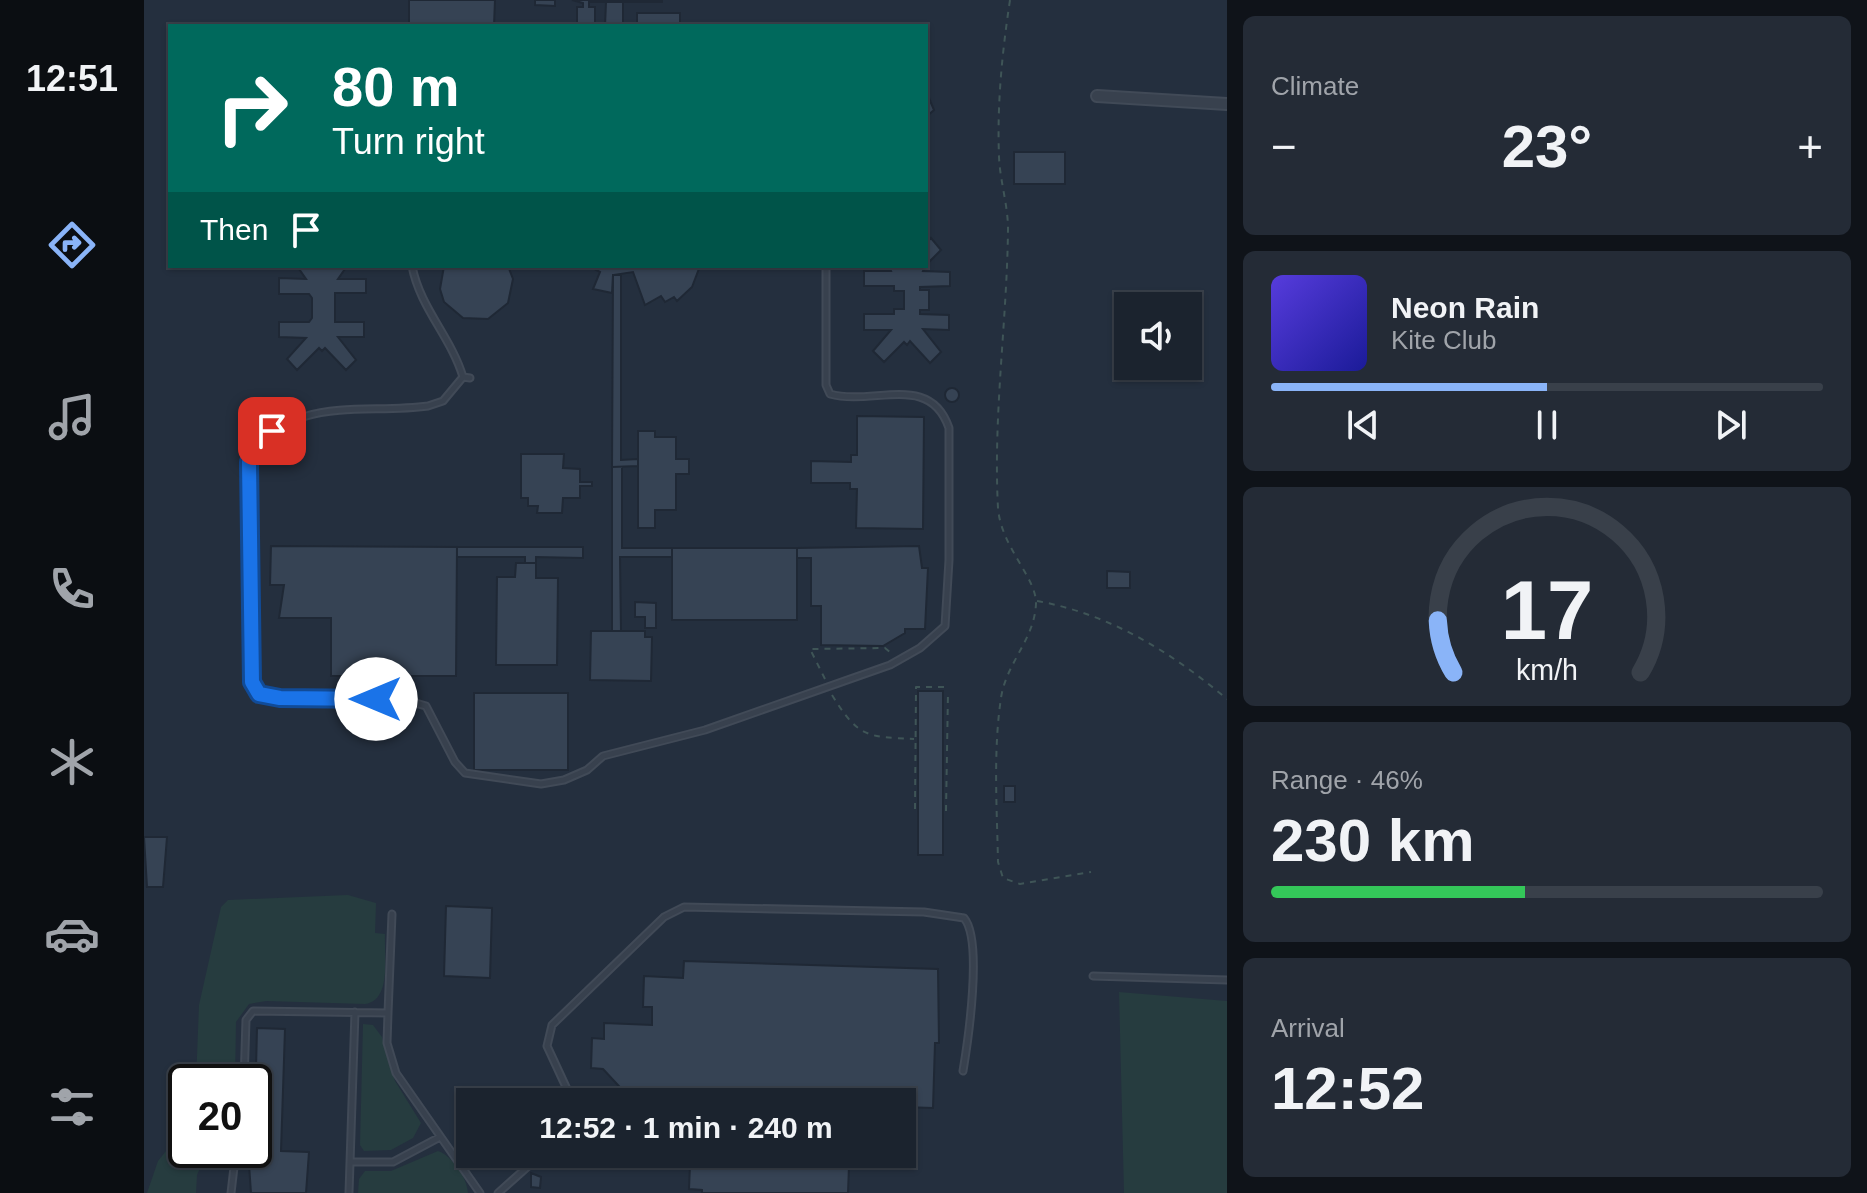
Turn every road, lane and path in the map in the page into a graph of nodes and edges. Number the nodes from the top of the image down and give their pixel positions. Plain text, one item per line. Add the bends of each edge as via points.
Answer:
1 (1010, 0) edge
2 (1097, 96) dead end
3 (1227, 104) edge
4 (413, 268) edge
5 (826, 268) edge
6 (463, 377) junction
7 (470, 378) dead end
8 (1036, 601) junction
9 (891, 653) dead end
10 (825, 680) dead end
11 (949, 687) dead end
12 (831, 691) dead end
13 (948, 692) dead end
14 (1226, 697) edge
15 (915, 739) junction
16 (915, 809) dead end
17 (946, 811) dead end
18 (1091, 872) dead end
19 (392, 914) dead end
20 (1093, 976) dead end
21 (1227, 980) edge
22 (355, 1012) junction
23 (388, 1013) junction
24 (245, 1064) edge
25 (963, 1071) dead end
26 (566, 1088) edge
27 (440, 1137) junction
28 (351, 1162) junction
29 (234, 1168) edge
30 (526, 1168) edge
31 (231, 1193) edge
32 (349, 1193) edge
33 (480, 1193) edge
34 (498, 1193) edge

1 - 8 path via 1000,79 999,159 1008,226 998,508 1005,541
2 - 3 street
4 - 6 lane via 424,306
5 - 6 lane via 830,394 924,396 944,412 949,428 945,626 890,665 705,730 603,756 564,780 541,784 465,773 426,706 404,699 280,698 259,694 252,682 249,462 259,445 272,431 308,414 443,401
6 - 7 lane
8 - 14 path via 1077,608 1123,628
8 - 18 path via 1033,627 1012,663 1001,698 998,862 1003,878 1020,884
9 - 10 path via 885,648 810,649
11 - 15 path via 916,687
12 - 15 path via 862,734
13 - 17 path
15 - 16 path
19 - 23 lane
20 - 21 lane
22 - 23 lane
22 - 24 lane via 253,1011 246,1020
22 - 28 lane
23 - 27 lane via 391,1063
25 - 26 lane via 972,933 964,918 924,912 684,907 664,917 552,1025 547,1046
27 - 28 lane via 393,1162
27 - 33 lane
28 - 32 lane
29 - 31 lane
30 - 34 lane

